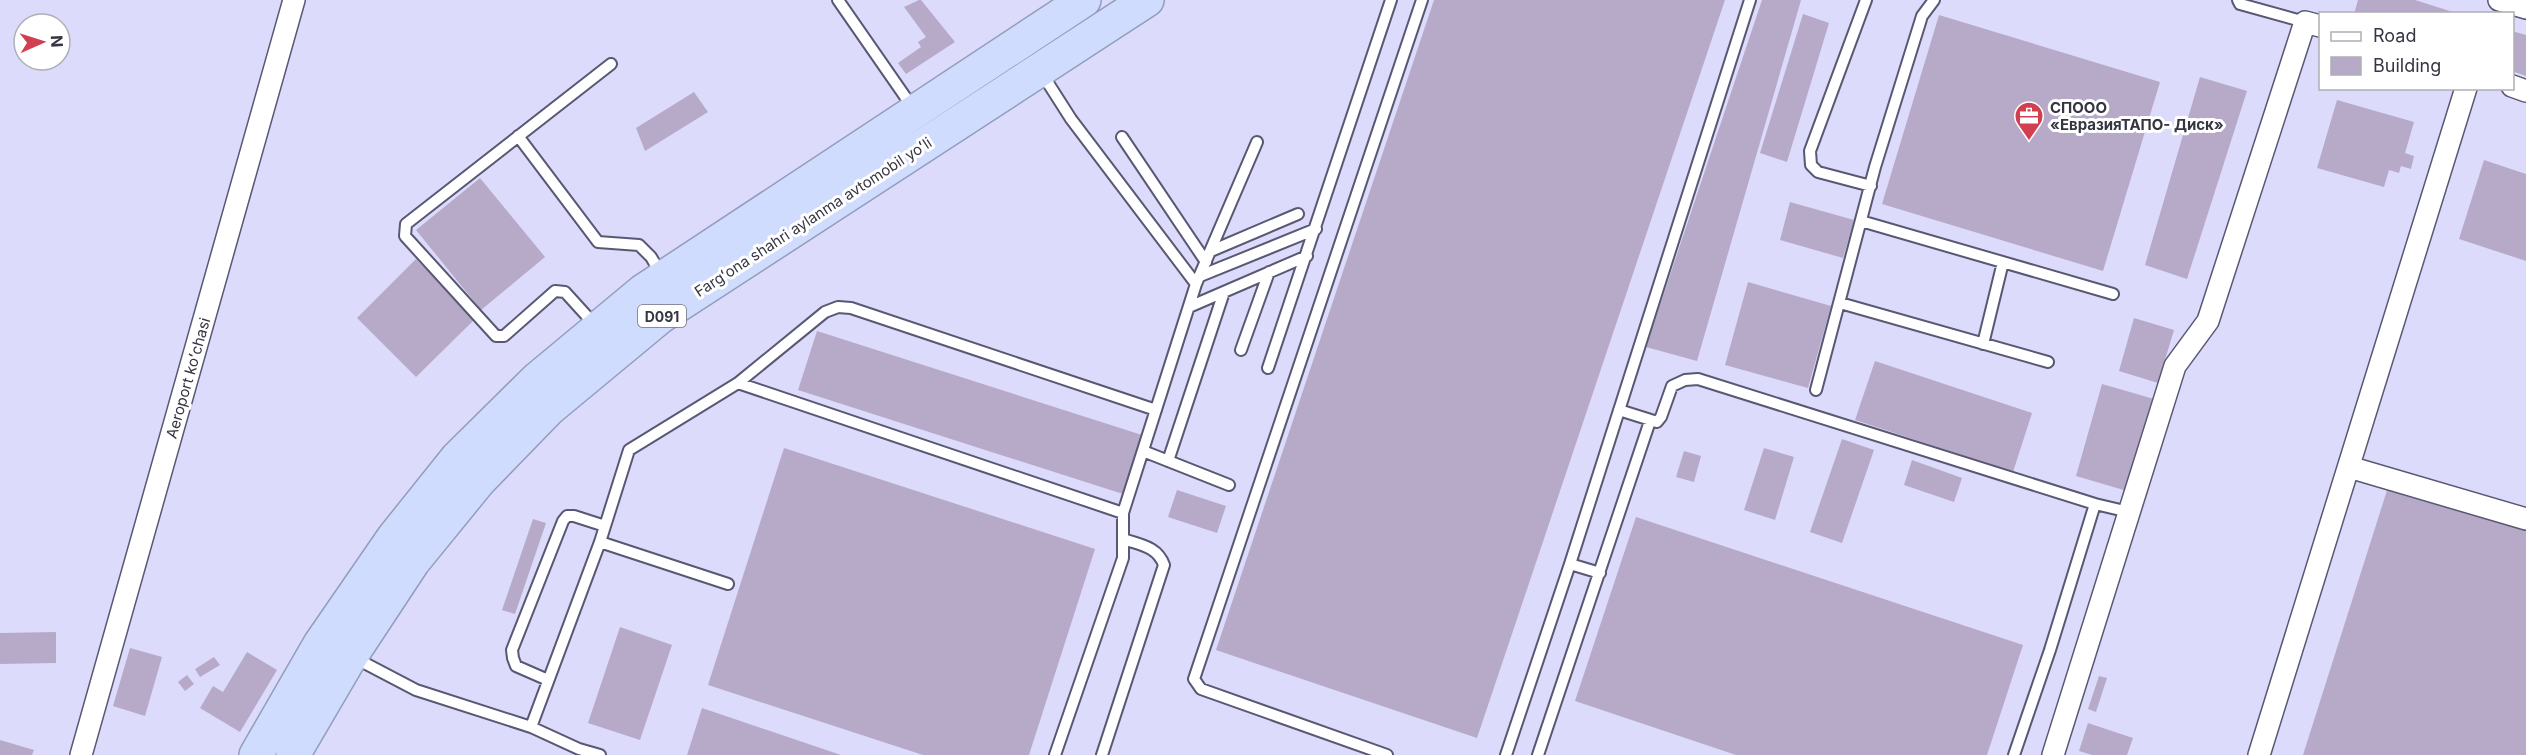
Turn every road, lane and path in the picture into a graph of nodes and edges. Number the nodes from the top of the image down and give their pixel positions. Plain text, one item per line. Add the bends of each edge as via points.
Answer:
1 (294, 0) edge
2 (838, 0) edge
3 (1084, 0) edge
4 (1147, 0) edge
5 (1391, 0) edge
6 (1422, 0) edge
7 (1750, 0) edge
8 (1866, 0) edge
9 (1934, 0) edge
10 (2238, 0) edge
11 (2499, 0) edge
12 (2526, 8) edge
13 (2313, 24) edge
14 (612, 64) dead end
15 (1039, 69) junction
16 (2465, 90) edge
17 (915, 111) junction
18 (519, 136) junction
19 (1122, 137) dead end
20 (1257, 142) dead end
21 (1870, 186) junction
22 (1298, 214) dead end
23 (1861, 221) junction
24 (1316, 229) junction
25 (1211, 251) junction
26 (1307, 256) junction
27 (1206, 262) junction
28 (2003, 262) junction
29 (1269, 272) junction
30 (663, 278) junction
31 (1198, 280) junction
32 (1224, 292) junction
33 (2113, 294) dead end
34 (1839, 303) junction
35 (1189, 307) junction
36 (598, 327) junction
37 (1983, 344) junction
38 (1241, 350) dead end
39 (2048, 362) dead end
40 (1268, 368) dead end
41 (738, 383) junction
42 (1816, 390) dead end
43 (1156, 410) junction
44 (1619, 410) junction
45 (1650, 421) junction
46 (1143, 451) junction
47 (1168, 461) junction
48 (2349, 467) junction
49 (1229, 485) dead end
50 (2095, 504) junction
51 (2129, 512) junction
52 (1123, 513) junction
53 (2526, 519) edge
54 (605, 526) junction
55 (1123, 539) junction
56 (600, 542) junction
57 (1570, 564) junction
58 (1600, 573) junction
59 (728, 584) dead end
60 (351, 656) junction
61 (548, 680) junction
62 (531, 727) junction
63 (81, 755) edge
64 (256, 755) edge
65 (293, 755) edge
66 (600, 755) edge
67 (1055, 755) edge
68 (1101, 755) edge
69 (1387, 755) edge
70 (1506, 755) edge
71 (1538, 755) edge
72 (2014, 755) edge
73 (2053, 755) edge
74 (2259, 755) edge

1 - 63 street, Aeroport koʻchasi
2 - 17 lane
3 - 17 highway, Fargʻona shahri aylanma avtomobil yoʻli / D091
4 - 15 highway, Fargʻona shahri aylanma avtomobil yoʻli / D091
5 - 24 lane
6 - 69 lane via 1194,679 1201,689
7 - 44 lane
8 - 21 lane via 1810,151 1811,165 1818,172
9 - 21 lane via 1922,16
10 - 13 lane via 2240,4
11 - 12 street
13 - 51 street via 2208,321 2175,366
14 - 18 lane
15 - 31 lane via 1071,120
15 - 60 highway, Fargʻona shahri aylanma avtomobil yoʻli / D091 via 660,317 609,357 549,409 479,481 413,562
16 - 48 street
17 - 30 highway, Fargʻona shahri aylanma avtomobil yoʻli / D091
18 - 30 lane via 598,242 639,245
18 - 36 lane via 406,224 405,236 496,336 504,336 560,290
19 - 27 lane
20 - 25 lane
21 - 23 lane
22 - 25 lane
23 - 28 lane
23 - 34 lane
24 - 26 lane
24 - 31 lane
25 - 27 lane
26 - 29 lane
26 - 40 lane
27 - 31 lane
28 - 33 lane
28 - 37 lane
29 - 32 lane
29 - 38 lane
30 - 36 highway, Fargʻona shahri aylanma avtomobil yoʻli / D091
31 - 35 lane
32 - 35 lane
32 - 47 lane
34 - 37 lane
34 - 42 lane
35 - 43 lane
36 - 64 highway, Fargʻona shahri aylanma avtomobil yoʻli / D091 via 537,379 465,450 400,529 320,644
37 - 39 lane
41 - 43 lane via 825,312 838,307 851,308
41 - 52 lane
41 - 54 lane via 629,450
43 - 46 lane
44 - 45 lane
44 - 57 lane
45 - 50 lane via 1660,420 1672,386 1698,379
45 - 58 lane
46 - 47 lane
46 - 52 lane
47 - 49 lane
48 - 53 street
48 - 74 street
50 - 51 lane
50 - 72 lane
51 - 73 street
52 - 55 lane
54 - 56 lane
54 - 61 lane via 574,516 563,521 512,650 516,666
55 - 67 lane via 1123,558
55 - 68 lane via 1154,549 1164,565
56 - 59 lane
56 - 61 lane
57 - 58 lane
57 - 70 lane
58 - 71 lane
60 - 62 lane via 416,690
60 - 65 highway, Fargʻona shahri aylanma avtomobil yoʻli / D091
61 - 62 lane
62 - 66 lane

